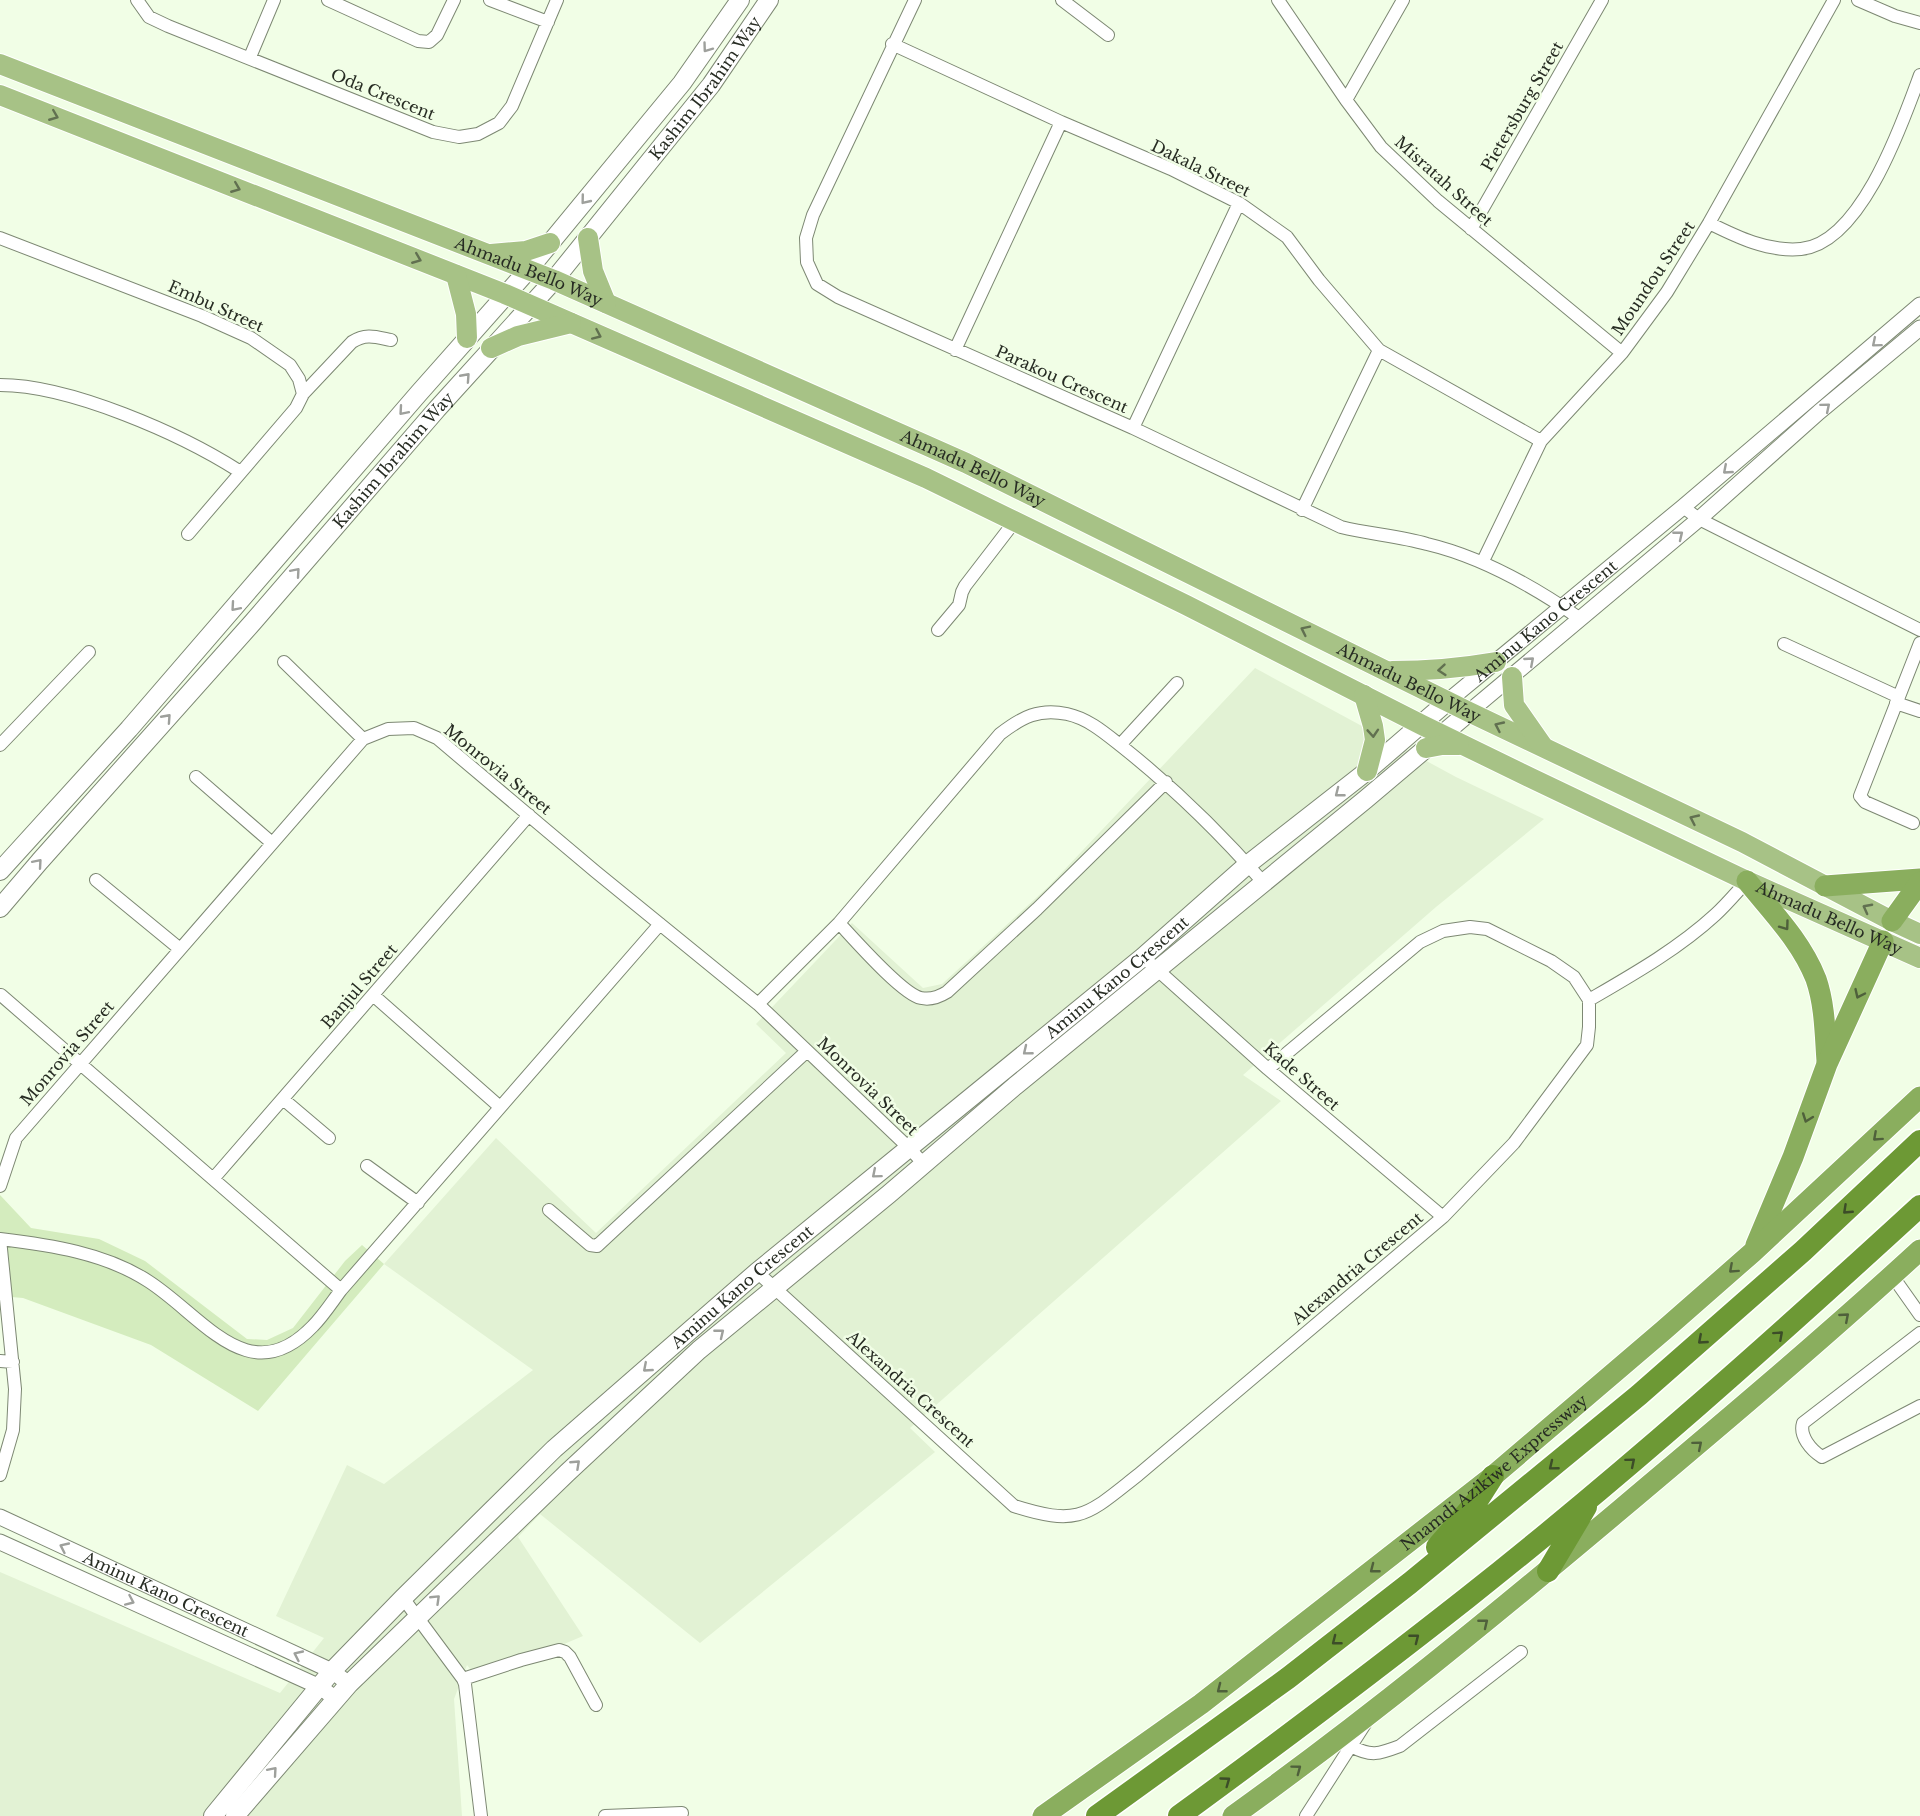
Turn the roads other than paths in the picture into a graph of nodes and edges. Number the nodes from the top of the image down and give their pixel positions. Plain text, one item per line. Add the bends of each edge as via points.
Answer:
1 (137, 0) edge
2 (274, 0) edge
3 (328, 0) edge
4 (454, 0) edge
5 (490, 0) edge
6 (557, 0) edge
7 (740, 0) edge
8 (769, 0) edge
9 (915, 0) edge
10 (1062, 0) edge
11 (1278, 0) edge
12 (1403, 0) edge
13 (1602, 0) edge
14 (1834, 0) edge
15 (1858, 0) edge
16 (548, 22) junction
17 (1920, 24) edge
18 (1108, 35) dead end
19 (892, 45) junction
20 (249, 57) junction
21 (0, 64) edge
22 (1920, 75) edge
23 (0, 95) edge
24 (1346, 100) junction
25 (1061, 122) junction
26 (1239, 203) junction
27 (1709, 223) junction
28 (1471, 229) junction
29 (0, 238) edge
30 (588, 238) junction
31 (550, 243) junction
32 (488, 255) junction
33 (528, 270) junction
34 (456, 274) junction
35 (554, 280) junction
36 (506, 294) junction
37 (606, 303) junction
38 (530, 305) junction
39 (1920, 305) edge
40 (570, 323) junction
41 (1920, 328) edge
42 (467, 338) junction
43 (391, 340) dead end
44 (491, 348) junction
45 (955, 350) junction
46 (1378, 350) junction
47 (1622, 353) junction
48 (0, 385) edge
49 (303, 394) junction
50 (1132, 428) junction
51 (1541, 441) junction
52 (239, 471) junction
53 (1683, 507) junction
54 (1302, 510) junction
55 (1699, 519) junction
56 (1015, 521) junction
57 (188, 534) dead end
58 (1483, 561) junction
59 (1562, 606) junction
60 (1579, 618) junction
61 (938, 630) dead end
62 (1920, 630) edge
63 (1920, 643) edge
64 (1784, 644) dead end
65 (89, 652) dead end
66 (284, 662) dead end
67 (1496, 662) junction
68 (1386, 670) junction
69 (1512, 677) junction
70 (1177, 683) dead end
71 (1364, 696) junction
72 (1898, 700) junction
73 (1448, 701) junction
74 (1920, 711) edge
75 (1469, 712) junction
76 (1422, 725) junction
77 (1442, 735) junction
78 (363, 739) junction
79 (0, 745) edge
80 (1120, 745) junction
81 (1464, 746) junction
82 (1544, 747) junction
83 (1426, 748) junction
84 (1367, 771) junction
85 (196, 777) dead end
86 (1166, 782) junction
87 (530, 815) junction
88 (1913, 823) dead end
89 (272, 843) junction
90 (1248, 865) junction
91 (0, 871) edge
92 (96, 880) dead end
93 (1747, 881) junction
94 (1920, 881) edge
95 (1263, 882) junction
96 (1825, 886) junction
97 (0, 908) edge
98 (1892, 921) junction
99 (838, 922) junction
100 (660, 924) junction
101 (1920, 934) edge
102 (1883, 941) junction
103 (180, 949) junction
104 (1143, 957) junction
105 (1920, 958) edge
106 (1157, 969) junction
107 (1, 995) edge
108 (373, 995) junction
109 (1588, 1000) junction
110 (758, 1004) junction
111 (807, 1051) junction
112 (80, 1064) junction
113 (1827, 1064) junction
114 (1268, 1069) junction
115 (1920, 1097) edge
116 (283, 1099) junction
117 (500, 1107) junction
118 (328, 1138) dead end
119 (1920, 1141) edge
120 (908, 1147) junction
121 (924, 1164) junction
122 (367, 1166) dead end
123 (213, 1179) junction
124 (0, 1186) edge
125 (418, 1203) junction
126 (1920, 1206) edge
127 (549, 1210) dead end
128 (1443, 1217) junction
129 (0, 1239) edge
130 (1920, 1250) edge
131 (1753, 1252) junction
132 (1920, 1268) edge
133 (757, 1272) junction
134 (1888, 1284) junction
135 (774, 1289) junction
136 (341, 1290) junction
137 (1920, 1315) edge
138 (1920, 1333) edge
139 (0, 1361) edge
140 (13, 1362) junction
141 (1920, 1406) edge
142 (0, 1475) edge
143 (1493, 1476) junction
144 (1594, 1494) junction
145 (0, 1517) edge
146 (0, 1542) edge
147 (1548, 1570) junction
148 (1410, 1583) junction
149 (403, 1598) junction
150 (417, 1617) junction
151 (1521, 1652) dead end
152 (333, 1671) junction
153 (463, 1678) junction
154 (349, 1684) junction
155 (320, 1687) junction
156 (336, 1699) junction
157 (596, 1705) dead end
158 (1373, 1713) junction
159 (1351, 1746) junction
160 (682, 1813) dead end
161 (213, 1816) edge
162 (235, 1816) edge
163 (481, 1816) edge
164 (605, 1816) edge
165 (1043, 1816) edge
166 (1097, 1816) edge
167 (1179, 1816) edge
168 (1233, 1816) edge
169 (1306, 1816) edge

1 - 20 street, Oda Crescent via 149,17
2 - 20 street
3 - 4 street via 418,41 429,42 437,35
5 - 16 street
6 - 16 street, Oda Crescent
7 -> 31 main road, Kashim Ibrahim Way via 682,83
8 - 30 main road, Kashim Ibrahim Way via 711,85
9 - 19 street, Parakou Crescent
10 - 18 street
11 - 24 street, Misratah Street
12 - 24 street
13 - 28 street, Pietersburg Street
14 - 27 street, Moundou Street
15 - 17 street
16 - 20 street, Oda Crescent via 512,106 499,123 478,134 459,137 433,132
19 - 25 street, Dakala Street
19 - 45 street, Parakou Crescent via 813,215 806,238 807,262 817,284 838,297
21 - 32 main road, Ahmadu Bello Way
22 - 27 street via 1873,184 1854,212 1819,244 1800,249 1776,247 1744,240
23 -> 34 main road, Ahmadu Bello Way
24 - 28 street, Misratah Street via 1381,147
25 - 26 street, Dakala Street
25 - 45 street
26 - 46 street, Dakala Street via 1287,237
26 - 50 street
27 - 47 street, Moundou Street via 1667,292
28 - 47 street, Misratah Street
29 - 49 street, Embu Street via 202,315 251,338 290,365
30 - 35 main road, Kashim Ibrahim Way
30 - 37 main road via 593,271
31 - 32 main road via 526,251
31 - 33 main road, Kashim Ibrahim Way
32 - 33 main road, Ahmadu Bello Way
33 - 35 main road, Ahmadu Bello Way
33 - 36 main road, Kashim Ibrahim Way
34 - 36 main road, Ahmadu Bello Way
34 - 42 main road via 465,306
35 - 37 main road, Ahmadu Bello Way
35 - 38 main road, Kashim Ibrahim Way
36 - 38 main road, Ahmadu Bello Way
36 - 42 main road, Kashim Ibrahim Way
68 -> 37 main road, Ahmadu Bello Way via 966,463
38 - 40 main road, Ahmadu Bello Way
38 - 44 main road, Kashim Ibrahim Way
39 -> 53 street, Aminu Kano Crescent
40 - 44 main road via 518,336
40 -> 56 main road, Ahmadu Bello Way via 926,478
55 -> 41 street
42 -> 91 main road, Kashim Ibrahim Way via 129,729
43 - 49 street via 360,336
97 -> 44 main road, Kashim Ibrahim Way
45 - 50 street, Parakou Crescent
46 - 51 street, Dakala Street
46 - 54 street
47 - 51 street, Moundou Street
48 - 52 street via 90,402 208,453
49 - 52 street via 296,408
50 - 54 street, Parakou Crescent
51 - 58 street, Moundou Street
52 - 57 street
53 - 55 street
53 - 59 street, Aminu Kano Crescent
54 - 58 street, Parakou Crescent via 1341,527 1426,543
60 -> 55 street
55 - 62 street
56 - 61 street via 965,586 959,604
56 - 71 main road, Ahmadu Bello Way
58 - 59 street, Parakou Crescent
59 - 60 street, Parakou Crescent
59 - 67 street, Aminu Kano Crescent
69 -> 60 street
63 - 72 street
64 - 72 street
65 - 79 street
66 - 78 street
67 -> 68 main road via 1441,670
67 - 73 street, Aminu Kano Crescent
68 - 73 main road, Ahmadu Bello Way
69 - 75 street
69 - 82 main road via 1514,705
70 - 80 street
71 - 76 main road, Ahmadu Bello Way
71 -> 84 main road via 1375,740
72 - 74 street
72 - 88 street via 1860,798
73 - 75 main road, Ahmadu Bello Way
73 - 76 main road, Aminu Kano Crescent
75 - 77 main road, Aminu Kano Crescent
82 -> 75 main road, Ahmadu Bello Way
76 - 77 main road, Ahmadu Bello Way
76 - 84 main road, Aminu Kano Crescent
77 - 81 main road, Ahmadu Bello Way
77 - 83 main road, Aminu Kano Crescent
78 - 87 street, Monrovia Street via 388,729 414,728 437,738
78 - 89 street, Monrovia Street
80 - 86 street
80 - 99 street via 1091,722 1067,714 1044,712 1021,718 1000,734
81 - 83 main road
81 - 93 main road, Ahmadu Bello Way
96 -> 82 main road, Ahmadu Bello Way
83 - 95 main road, Aminu Kano Crescent
84 -> 90 main road, Aminu Kano Crescent
85 - 89 street
86 - 90 street
86 - 99 street via 940,996 922,998 902,987
87 - 100 street, Monrovia Street
87 - 108 street, Banjul Street
89 - 103 street, Monrovia Street
90 - 95 street
90 - 104 main road, Aminu Kano Crescent
92 - 103 street
93 - 102 main road, Ahmadu Bello Way
93 - 109 street via 1685,939
93 -> 113 highway via 1781,920 1816,980
94 - 96 highway
94 - 98 highway
95 - 106 main road, Aminu Kano Crescent
98 -> 96 main road, Ahmadu Bello Way
98 - 101 main road, Ahmadu Bello Way
99 - 110 street
100 - 110 street, Monrovia Street
100 - 117 street
102 - 105 main road, Ahmadu Bello Way
102 -> 113 highway
103 - 112 street, Monrovia Street
104 - 106 street, Kade Street
104 -> 120 main road, Aminu Kano Crescent
106 - 114 street, Kade Street
106 - 121 main road, Aminu Kano Crescent
107 - 112 street
108 - 116 street, Banjul Street
108 - 117 street
109 - 114 street via 1574,976 1488,929 1443,931 1420,942
109 - 128 street, Alexandria Crescent via 1587,1045 1514,1143
110 - 111 street, Monrovia Street
111 - 120 street, Monrovia Street
111 - 127 street via 597,1246 590,1245
112 - 123 street
112 - 124 street, Monrovia Street via 16,1138
113 -> 131 highway
114 - 128 street, Kade Street
115 -> 131 highway, Nnamdi Azikiwe Expressway
116 - 118 street
116 - 123 street, Banjul Street
117 - 125 street
119 -> 148 highway, Nnamdi Azikiwe Expressway via 1648,1388
120 - 121 street, Monrovia Street
120 -> 133 main road, Aminu Kano Crescent
121 - 135 main road, Aminu Kano Crescent
122 - 125 street
123 - 136 street
125 - 136 street
144 -> 126 highway via 1759,1353
128 - 135 street, Alexandria Crescent via 1097,1507 1065,1517 1014,1506
129 - 136 street via 96,1256 117,1264 149,1281 239,1349 258,1353 281,1350 296,1342 314,1326
129 - 140 street
130 - 134 highway
131 -> 143 highway, Nnamdi Azikiwe Expressway
132 - 134 highway
133 - 135 street, Alexandria Crescent
133 -> 149 main road, Aminu Kano Crescent via 554,1449
134 - 137 street
147 -> 134 highway
150 -> 135 main road, Aminu Kano Crescent via 690,1358
138 - 141 street via 1803,1423 1801,1430 1819,1456 1826,1456
139 - 140 street
140 - 142 street via 15,1419
143 - 148 highway
143 -> 165 highway, Nnamdi Azikiwe Expressway via 1201,1704
144 - 147 highway
167 -> 144 highway via 1460,1604
152 -> 145 street, Aminu Kano Crescent
146 -> 155 street, Aminu Kano Crescent
158 -> 147 highway
148 -> 166 highway, Nnamdi Azikiwe Expressway
149 - 150 street
149 - 152 main road, Aminu Kano Crescent
150 - 153 street
150 - 154 main road, Aminu Kano Crescent
151 - 159 street via 1400,1746 1365,1754
152 - 154 street, Aminu Kano Crescent
152 - 155 main road, Aminu Kano Crescent
153 - 157 street via 559,1650 570,1657
153 - 163 street
154 - 156 main road, Aminu Kano Crescent
155 - 156 street, Aminu Kano Crescent
155 - 161 main road, Aminu Kano Crescent
162 -> 156 main road, Aminu Kano Crescent
158 - 159 street
168 -> 158 highway
159 - 169 street
160 - 164 street

